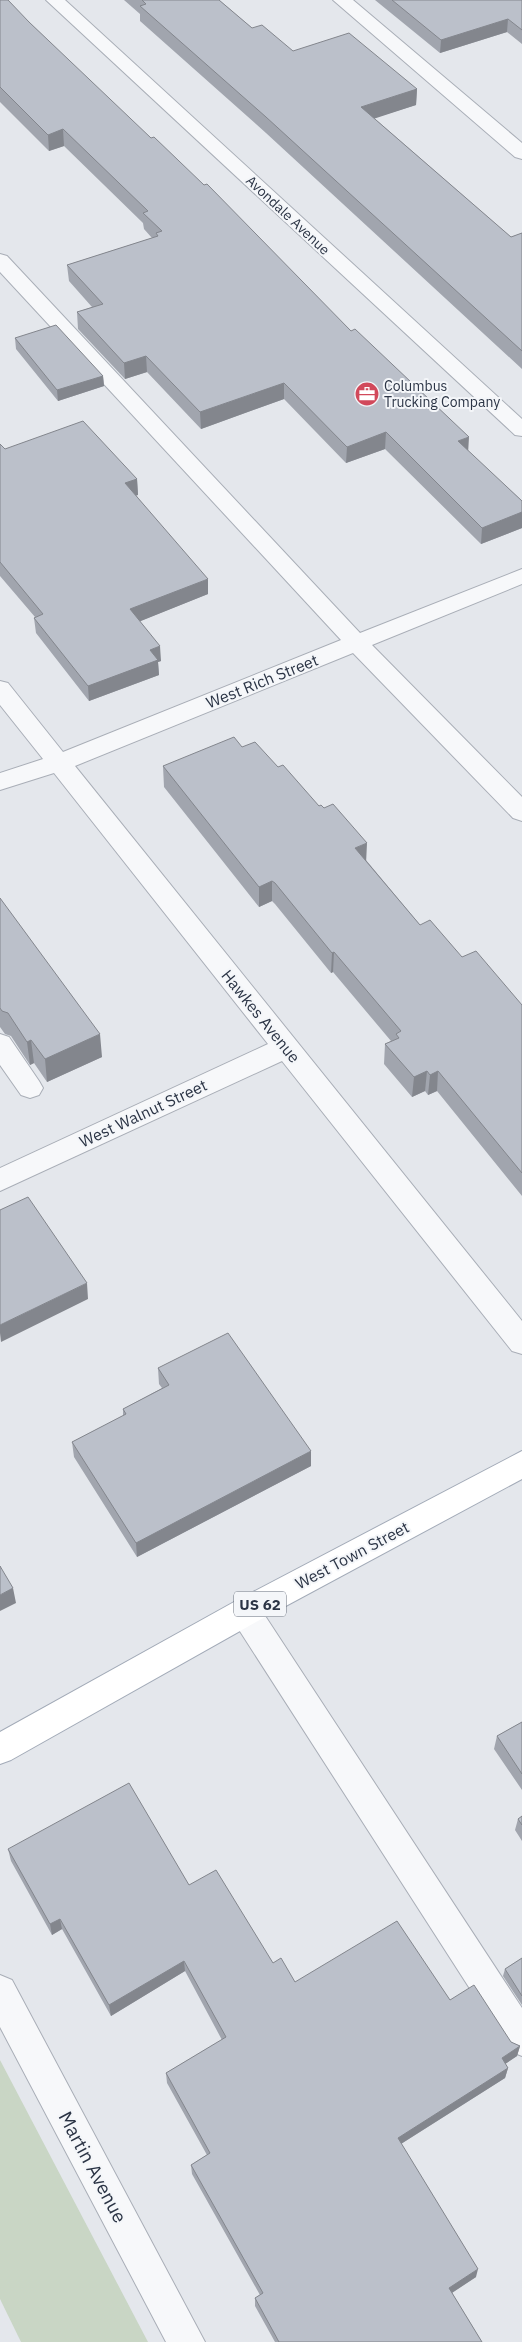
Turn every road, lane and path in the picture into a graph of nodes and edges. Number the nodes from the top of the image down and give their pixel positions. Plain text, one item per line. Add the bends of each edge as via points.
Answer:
1 (55, 0) edge
2 (342, 0) edge
3 (522, 152) edge
4 (0, 260) edge
5 (522, 430) edge
6 (522, 576) edge
7 (357, 642) junction
8 (0, 690) edge
9 (59, 763) junction
10 (0, 782) edge
11 (522, 812) edge
12 (0, 1044) edge
13 (286, 1047) junction
14 (30, 1088) dead end
15 (0, 1180) edge
16 (522, 1342) edge
17 (522, 1464) edge
18 (245, 1612) junction
19 (0, 1748) edge
20 (0, 1992) edge
21 (522, 2039) edge
22 (186, 2342) edge

1 - 5 street, Avondale Avenue
2 - 3 street
4 - 7 street
6 - 7 street, West Rich Street
7 - 9 street, West Rich Street
7 - 11 street
8 - 9 street, Hawkes Avenue
9 - 10 street, West Rich Street
9 - 13 street, Hawkes Avenue
12 - 14 street
13 - 15 street, West Walnut Street
13 - 16 street, Hawkes Avenue
17 - 18 main road, West Town Street / US 62
18 - 19 main road, West Town Street / US 62
18 - 21 street
20 - 22 street, Martin Avenue

